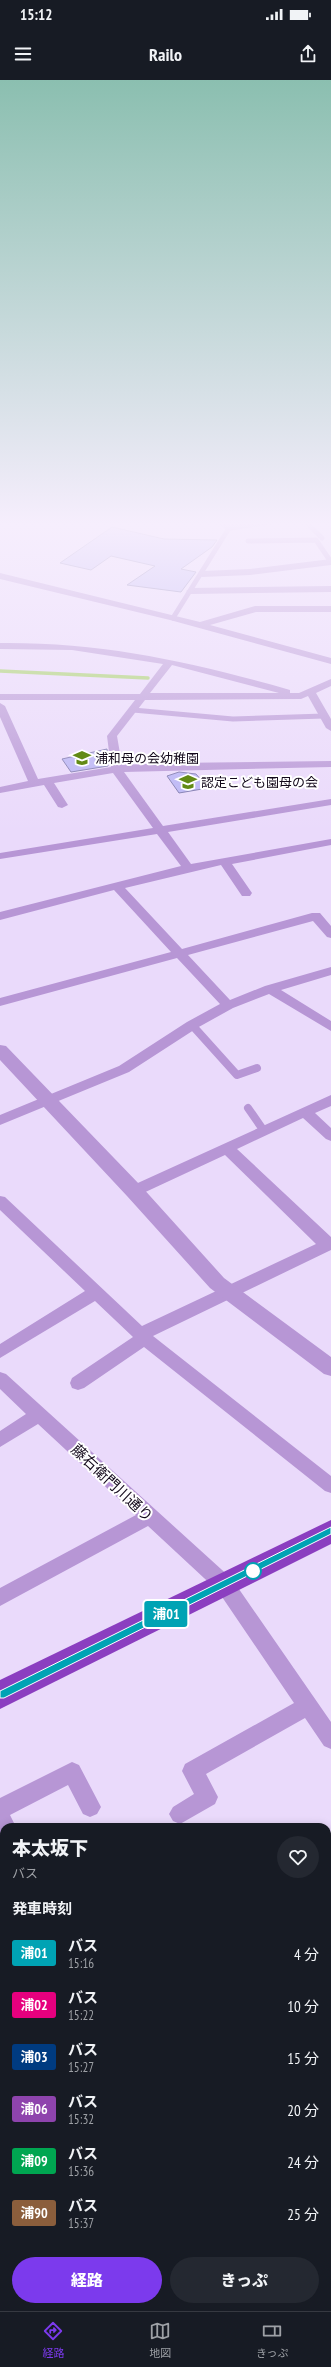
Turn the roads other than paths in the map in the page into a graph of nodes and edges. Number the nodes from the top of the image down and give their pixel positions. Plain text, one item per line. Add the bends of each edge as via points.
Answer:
1 (197, 624) edge
2 (203, 624) edge
3 (200, 625) junction
4 (0, 646) edge
5 (170, 661) junction
6 (331, 661) edge
7 (331, 682) edge
8 (311, 692) junction
9 (143, 696) junction
10 (301, 696) junction
11 (0, 698) edge
12 (0, 706) edge
13 (133, 710) junction
14 (324, 716) junction
15 (331, 728) edge
16 (331, 764) edge
17 (117, 770) junction
18 (48, 782) junction
19 (35, 784) junction
20 (0, 790) edge
21 (331, 802) edge
22 (62, 805) dead end
23 (160, 829) junction
24 (331, 842) edge
25 (0, 856) edge
26 (225, 862) junction
27 (188, 868) junction
28 (117, 886) junction
29 (246, 893) dead end
30 (0, 916) edge
31 (331, 934) edge
32 (180, 953) junction
33 (331, 971) edge
34 (270, 989) junction
35 (0, 1002) edge
36 (228, 1005) junction
37 (192, 1025) junction
38 (331, 1027) edge
39 (0, 1050) edge
40 (257, 1068) dead end
41 (48, 1100) junction
42 (331, 1100) edge
43 (248, 1108) dead end
44 (304, 1112) junction
45 (0, 1120) edge
46 (264, 1132) junction
47 (331, 1136) edge
48 (228, 1148) junction
49 (134, 1191) junction
50 (0, 1201) edge
51 (329, 1244) edge
52 (96, 1292) junction
53 (228, 1292) junction
54 (144, 1338) junction
55 (0, 1352) edge
56 (331, 1368) edge
57 (0, 1379) edge
58 (78, 1383) dead end
59 (39, 1414) junction
60 (0, 1440) edge
61 (331, 1486) edge
62 (148, 1517) junction
63 (331, 1531) edge
64 (224, 1585) junction
65 (0, 1598) edge
66 (0, 1695) edge
67 (307, 1706) junction
68 (331, 1739) edge
69 (90, 1807) dead end
70 (0, 1809) edge
71 (180, 1814) dead end

1 - 3 street
2 - 3 street
3 - 6 street
4 - 5 street via 33,644
5 - 9 street
5 - 10 street
7 - 8 street
8 - 10 street
8 - 14 street
9 - 10 street
9 - 11 street
9 - 13 street
12 - 19 street
13 - 14 lane via 233,719
13 - 17 street via 112,736
14 - 15 street
16 - 17 street via 190,765
17 - 18 street
17 - 23 street
18 - 19 street
18 - 22 street
19 - 20 street
21 - 23 street
23 - 25 street
23 - 27 street
24 - 26 street
26 - 27 street
26 - 29 street
27 - 28 street
28 - 30 street
28 - 32 street
31 - 32 street via 316,916
32 - 35 street
32 - 36 street
33 - 34 street
34 - 36 street
34 - 38 street
36 - 37 street
37 - 40 lane via 237,1075
37 - 41 street via 124,1069
39 - 41 street
41 - 45 street
41 - 49 street
42 - 44 street
43 - 46 lane
44 - 46 street
44 - 47 street
46 - 48 street
48 - 49 street
48 - 51 street
49 - 53 street
50 - 52 street
51 - 53 street
52 - 54 street
52 - 55 street
53 - 54 street via 146,1331
53 - 56 street
54 - 58 street
54 - 61 street
57 - 59 street, 藤右衛門川通り
59 - 60 street
59 - 62 street, 藤右衛門川通り
62 - 64 street, 藤右衛門川通り
62 - 65 street
63 - 64 highway
64 - 66 highway
64 - 67 street, 藤右衛門川通り
67 - 68 street, 藤右衛門川通り
67 - 71 street via 192,1771 208,1797
69 - 70 street via 72,1772

